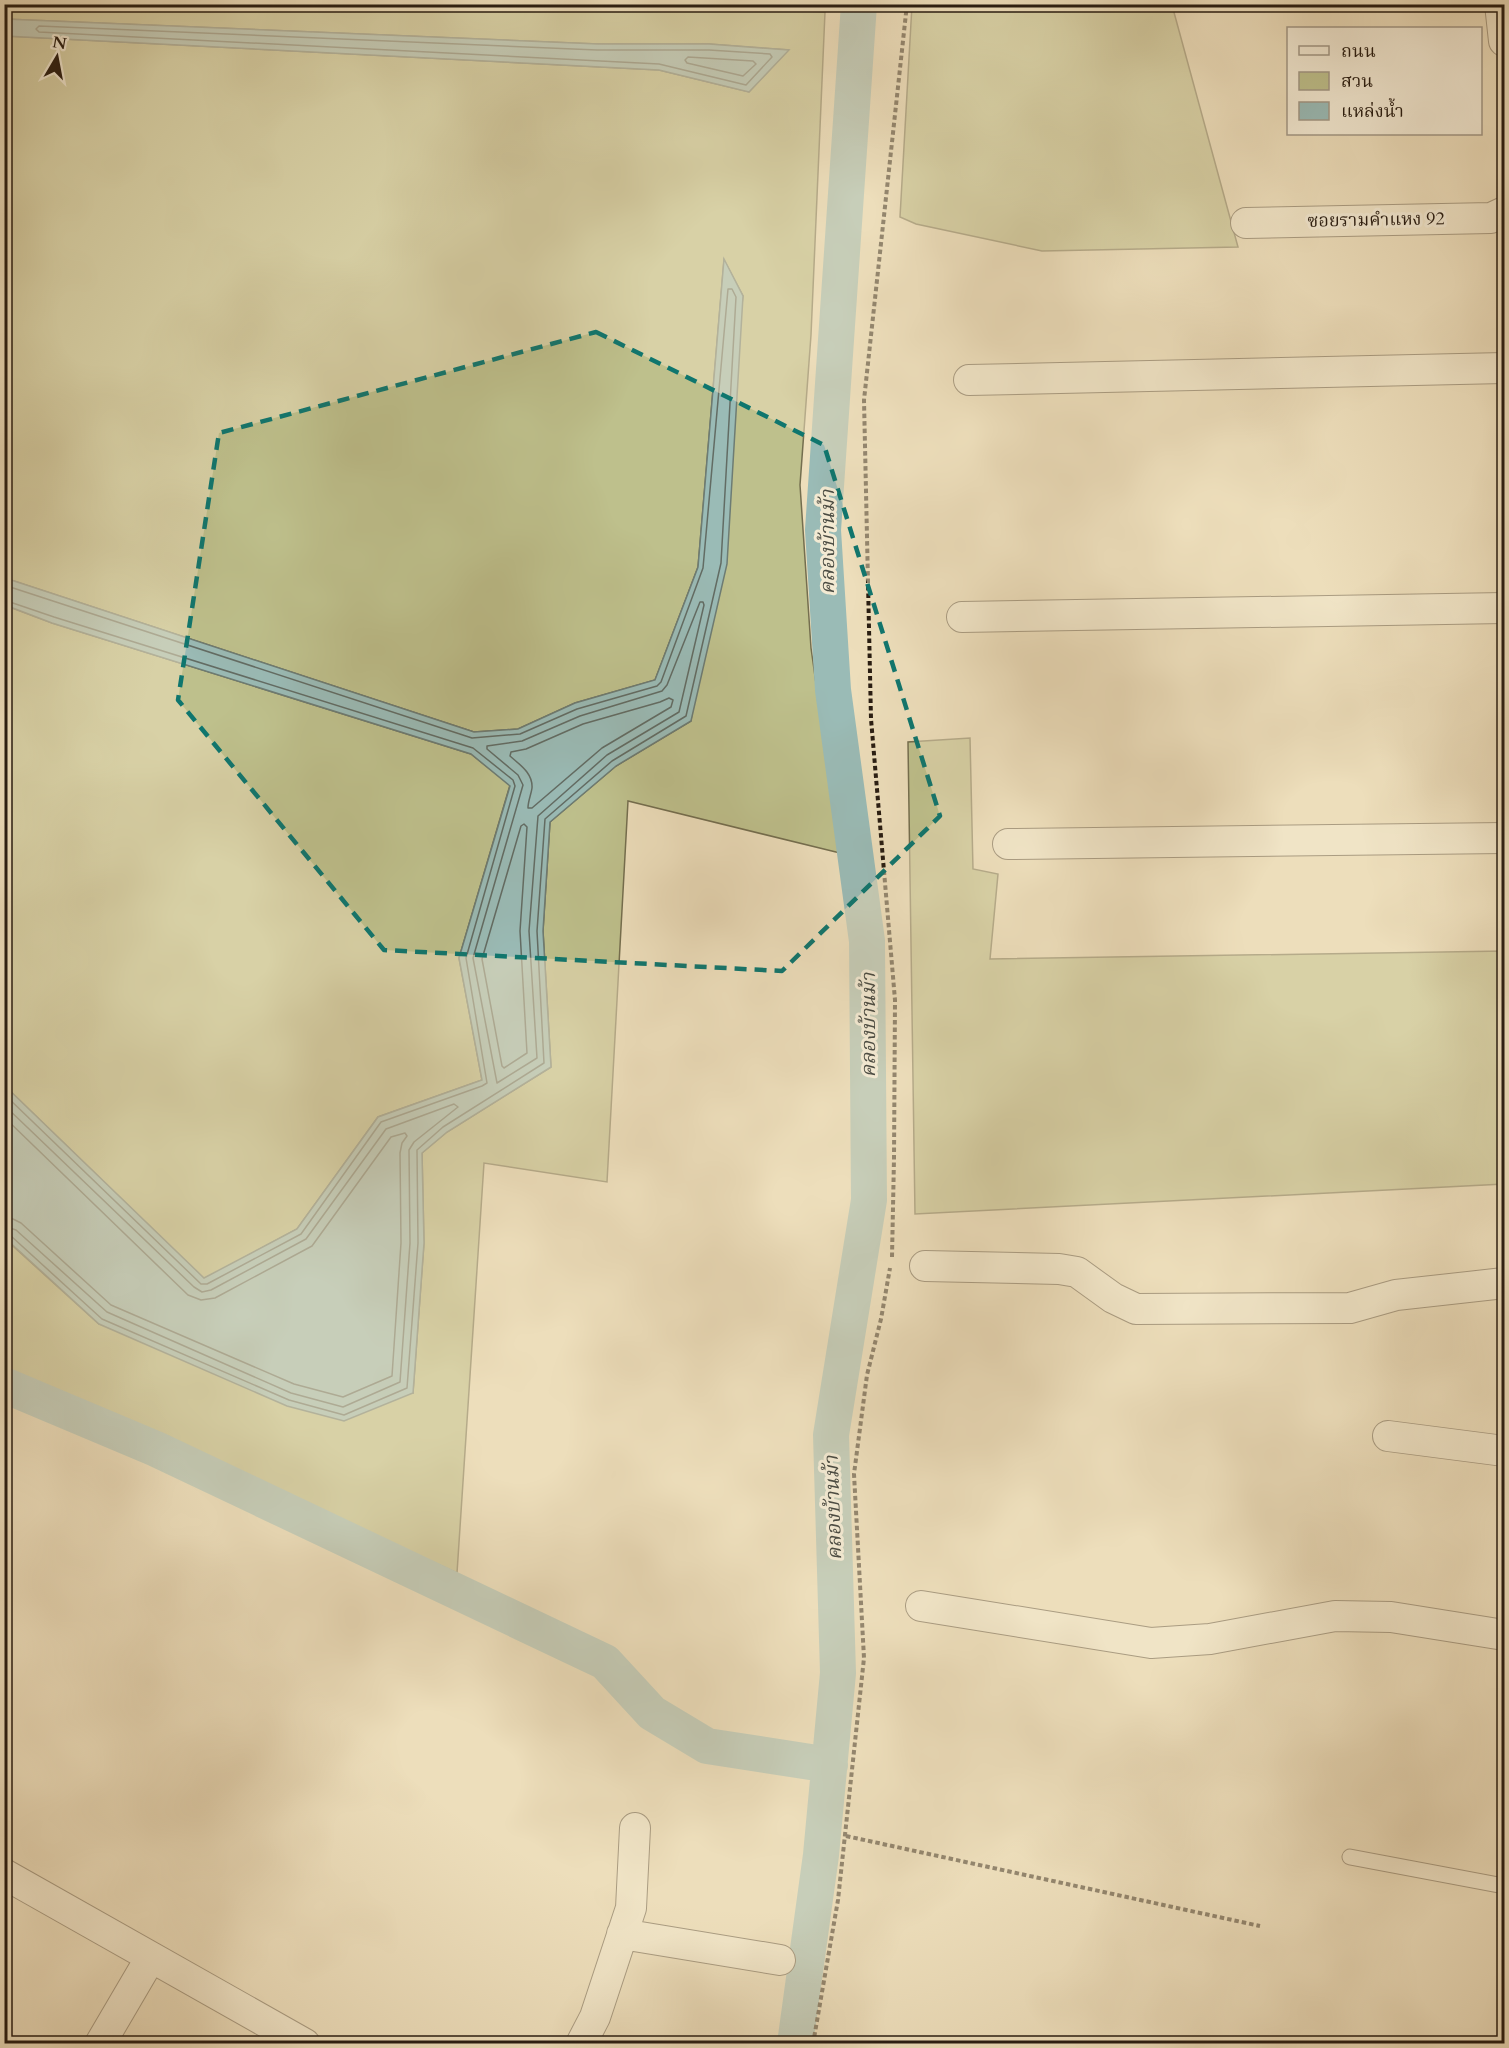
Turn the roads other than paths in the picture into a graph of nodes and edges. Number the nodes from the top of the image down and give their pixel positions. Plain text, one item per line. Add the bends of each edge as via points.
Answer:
1 (1500, 4) edge
2 (1504, 41) edge
3 (1504, 212) edge
4 (1246, 224) dead end
5 (1504, 368) edge
6 (969, 380) dead end
7 (1504, 608) edge
8 (962, 617) dead end
9 (1504, 838) edge
10 (1008, 844) dead end
11 (925, 1266) dead end
12 (1504, 1283) edge
13 (1388, 1436) dead end
14 (1504, 1451) edge
15 (921, 1606) dead end
16 (1504, 1635) edge
17 (635, 1828) dead end
18 (1350, 1857) dead end
19 (4, 1874) edge
20 (1504, 1886) edge
21 (622, 1934) junction
22 (152, 1957) junction
23 (780, 1960) dead end
24 (100, 2043) edge
25 (305, 2043) edge
26 (581, 2043) edge

1 - 2 street
3 - 4 street, ซอยรามคําแหง 92 via 1491,218
5 - 6 street
7 - 8 street
9 - 10 street
11 - 12 street via 1077,1272 1136,1309 1350,1308 1396,1295
13 - 14 street
15 - 16 street via 1151,1643 1210,1639 1335,1616 1391,1617
17 - 21 street via 631,1908
18 - 20 lane
19 - 22 street
21 - 23 street
21 - 26 street via 595,2016
22 - 24 street
22 - 25 street

